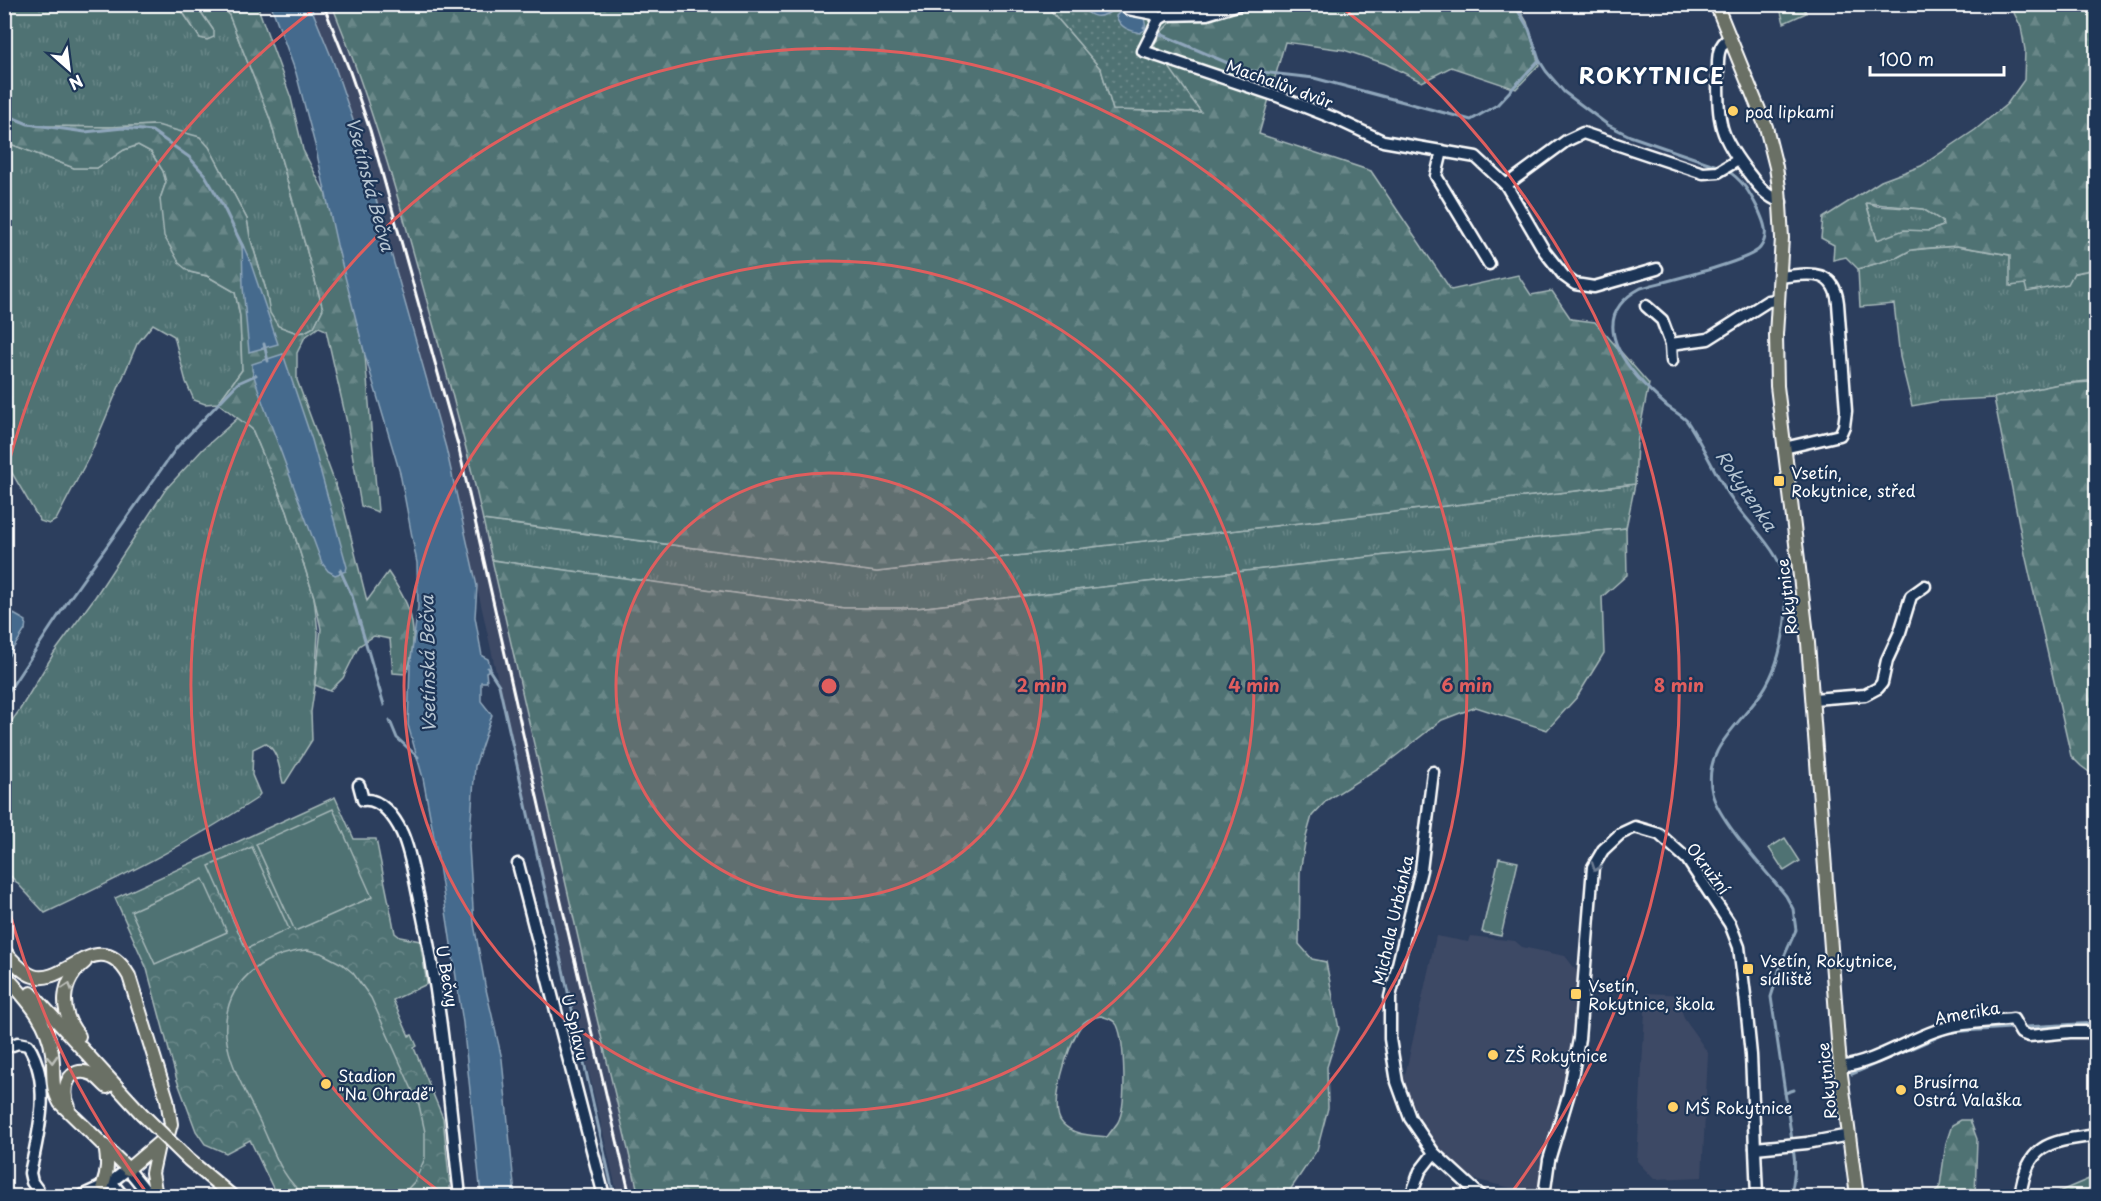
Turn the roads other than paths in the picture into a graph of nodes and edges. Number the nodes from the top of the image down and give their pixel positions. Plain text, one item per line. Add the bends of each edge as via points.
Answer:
1 (1240, 4) edge
2 (1716, 4) edge
3 (1128, 9) dead end
4 (1159, 19) junction
5 (1730, 38) junction
6 (1442, 151) junction
7 (1734, 163) junction
8 (1506, 184) junction
9 (1781, 202) junction
10 (1489, 264) dead end
11 (1657, 269) dead end
12 (1780, 277) junction
13 (1778, 300) junction
14 (1646, 306) dead end
15 (1671, 344) junction
16 (1672, 361) dead end
17 (1784, 448) junction
18 (1925, 586) dead end
19 (1813, 699) junction
20 (1433, 772) dead end
21 (359, 785) dead end
22 (518, 864) dead end
23 (4, 951) edge
24 (91, 958) junction
25 (4, 963) edge
26 (4, 974) edge
27 (2097, 1032) edge
28 (4, 1048) edge
29 (1840, 1067) junction
30 (138, 1110) junction
31 (77, 1121) junction
32 (1849, 1135) junction
33 (2097, 1135) edge
34 (158, 1145) junction
35 (105, 1146) junction
36 (1755, 1148) junction
37 (1434, 1153) junction
38 (128, 1169) junction
39 (107, 1183) junction
40 (42, 1197) edge
41 (81, 1197) edge
42 (123, 1197) edge
43 (150, 1197) edge
44 (156, 1197) edge
45 (232, 1197) edge
46 (460, 1197) edge
47 (604, 1197) edge
48 (1411, 1197) edge
49 (1481, 1197) edge
50 (1544, 1197) edge
51 (1757, 1197) edge
52 (1857, 1197) edge
53 (2020, 1197) edge

1 - 4 street via 1207,14 1166,15
2 - 5 main road, Rokytnice
3 - 4 street via 1154,14
4 - 6 street, Machalův dvůr via 1143,51 1280,97 1383,141
5 - 7 street via 1722,44 1718,56 1718,107
5 - 9 main road, Rokytnice via 1766,127
6 - 8 street, Machalův dvůr via 1476,157
6 - 10 street via 1436,176
7 - 8 street via 1718,172 1702,173 1583,133
7 - 9 street via 1765,194
8 - 11 street, Machalův dvůr via 1545,252 1575,284 1594,287
9 - 12 main road, Rokytnice
12 - 13 main road, Rokytnice
12 - 17 street via 1818,275 1834,286 1846,411 1840,435
13 - 15 street via 1768,301 1708,339
13 - 17 main road, Rokytnice via 1776,362
14 - 15 street via 1662,320
15 - 16 street
17 - 19 main road, Rokytnice
18 - 19 street via 1911,596 1878,688 1865,695
19 - 29 main road, Rokytnice
20 - 37 street, Michala Urbánka via 1421,870 1390,997 1390,1039 1396,1078 1410,1118
21 - 46 street, U Bečvy via 363,800 376,801 394,820 408,851 440,1015
22 - 47 street, U Splavu
23 - 24 main road via 22,970 39,978
30 -> 24 main road via 117,1077 71,1026 65,1010 70,978
24 - 34 main road via 116,960 125,968 132,984 169,1109 168,1135
25 - 30 main road
26 -> 31 main road via 44,1023 53,1054 54,1090
27 - 29 street, Amerika via 2029,1036 2021,1033 2013,1019 1965,1024 1935,1031
28 - 40 street via 18,1043 28,1045 35,1056 43,1105 30,1173
29 - 32 main road, Rokytnice
30 - 31 main road via 123,1103 97,1077 78,1073 68,1080 64,1090 66,1103
30 - 45 main road, bridge
31 - 35 main road
32 - 36 street
32 - 52 main road, Rokytnice
33 - 53 street via 2059,1140 2034,1153 2023,1176
34 - 38 main road
34 - 44 main road via 152,1173
35 - 38 main road
35 - 39 main road
36 -> 50 street, Okružní via 1751,1055 1739,947 1725,916 1687,859 1659,834 1635,827 1620,834 1603,850 1593,867 1579,1039
36 - 51 street, Okružní
37 - 48 street via 1420,1171
37 - 49 street, Michala Urbánka
38 - 39 street
38 - 43 street
39 - 41 street
39 - 42 street

